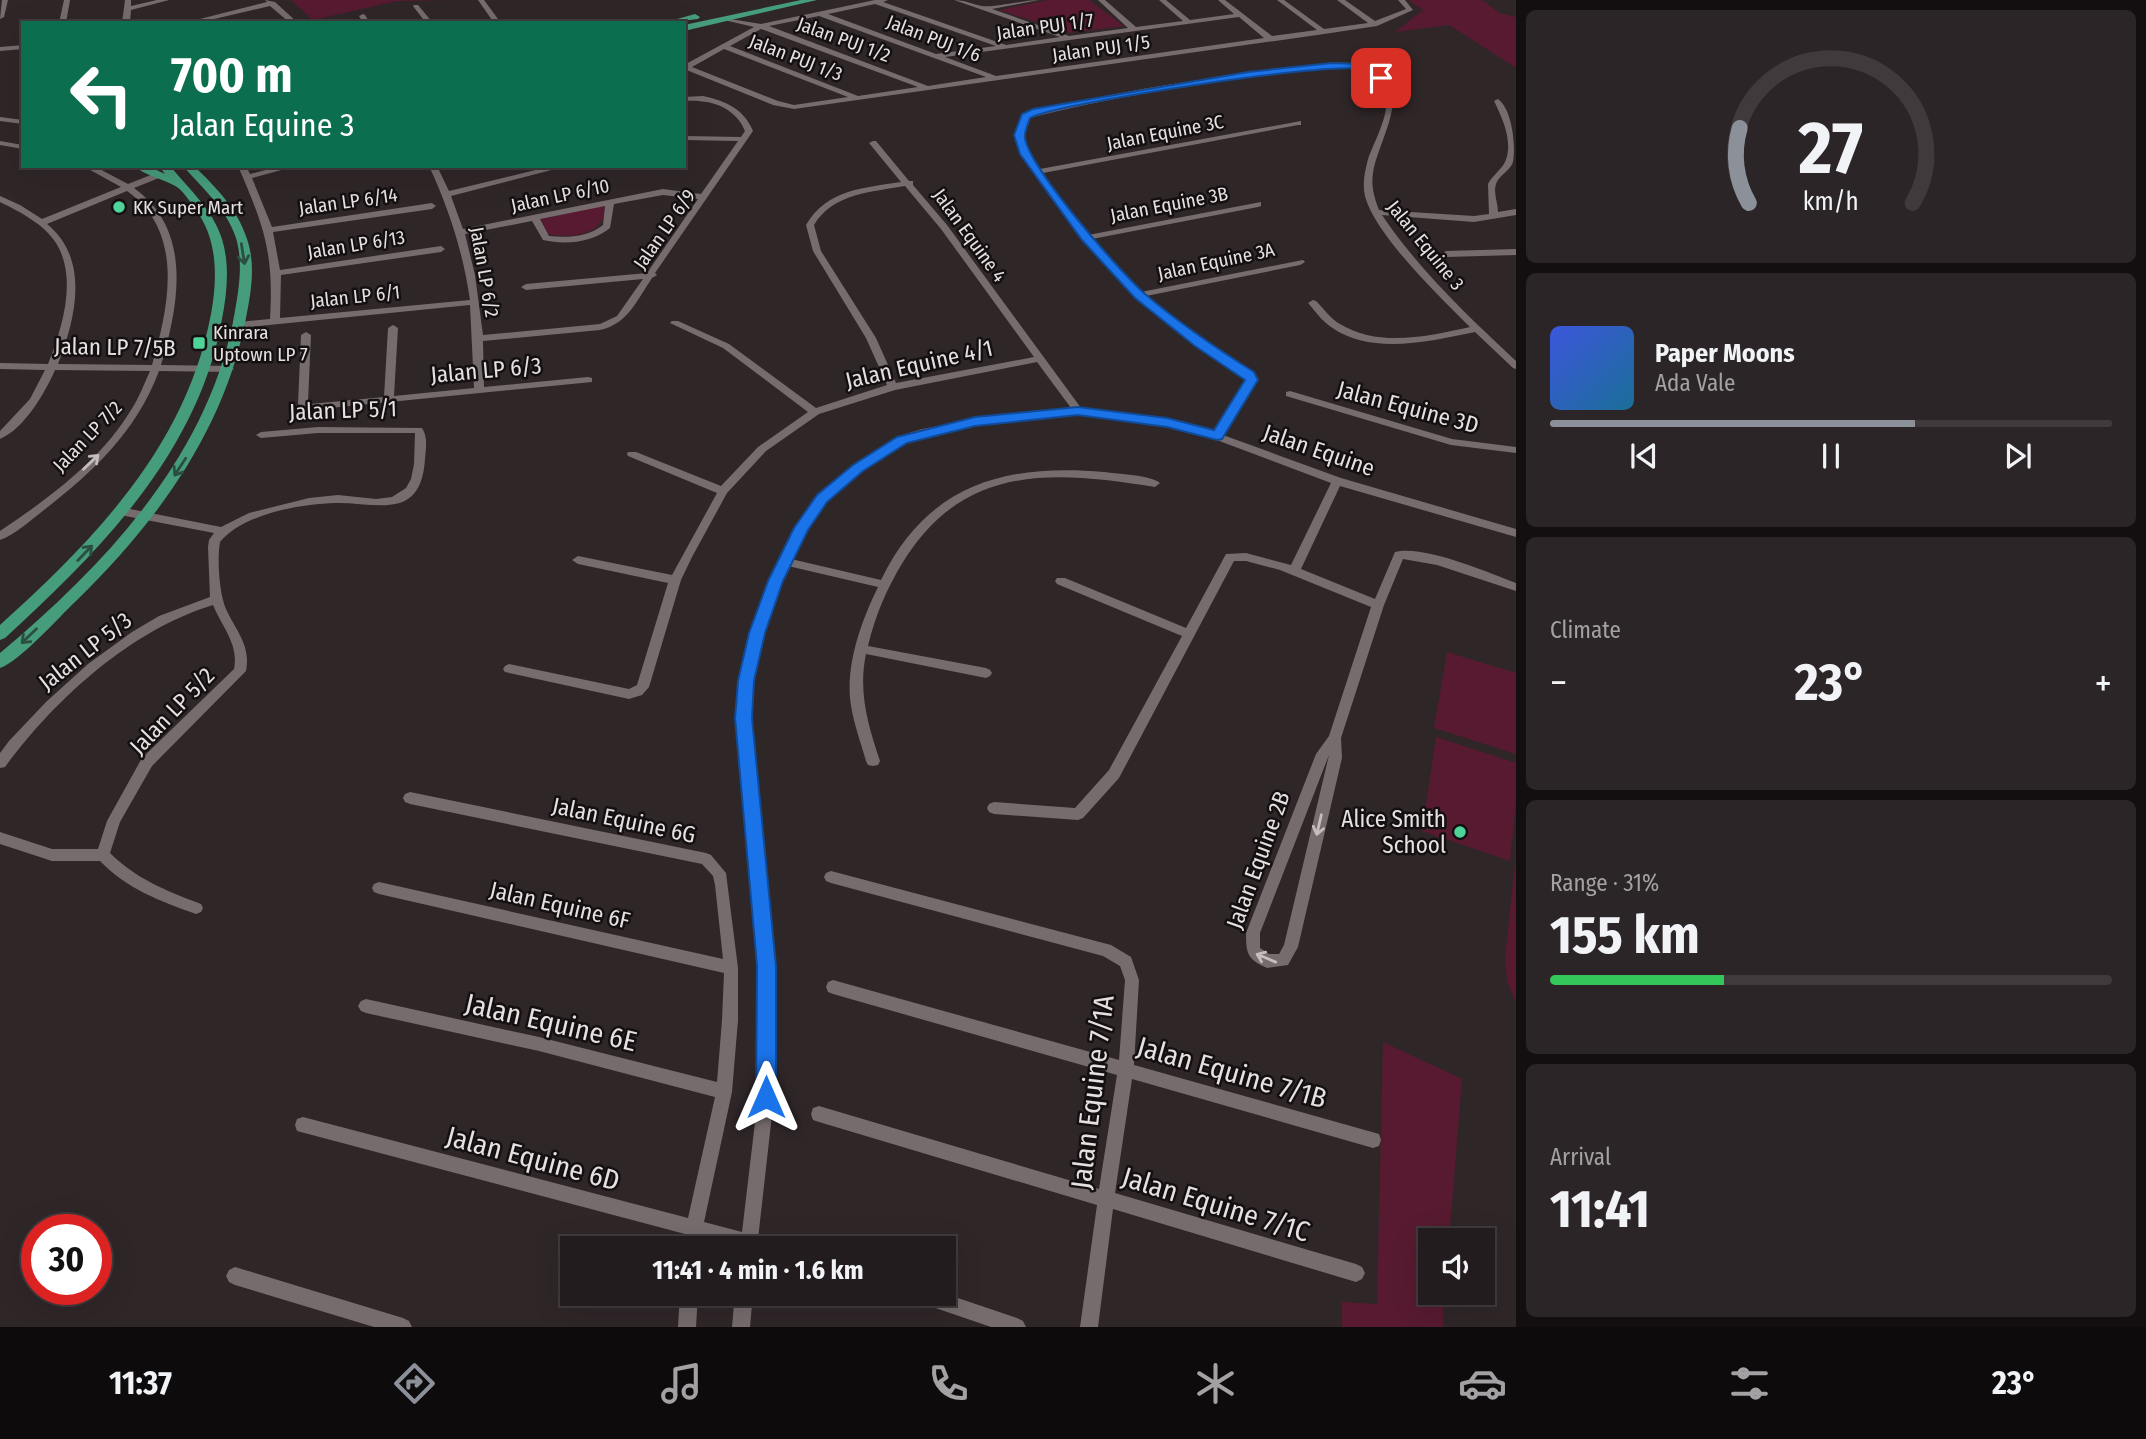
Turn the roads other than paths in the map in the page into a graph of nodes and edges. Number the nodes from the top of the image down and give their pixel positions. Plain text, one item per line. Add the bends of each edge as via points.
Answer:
1 (5, 0) edge
2 (67, 0) edge
3 (166, 0) edge
4 (885, 0) edge
5 (957, 0) edge
6 (1036, 0) edge
7 (1101, 0) edge
8 (1162, 0) edge
9 (1221, 0) edge
10 (1280, 0) edge
11 (1339, 0) edge
12 (481, 1) edge
13 (770, 1) edge
14 (807, 1) edge
15 (270, 2) edge
16 (791, 2) edge
17 (875, 2) junction
18 (1404, 2) edge
19 (127, 4) edge
20 (416, 6) dead end
21 (984, 9) junction
22 (821, 14) junction
23 (1240, 15) junction
24 (0, 17) edge
25 (749, 18) junction
26 (62, 21) edge
27 (195, 21) edge
28 (293, 21) edge
29 (428, 21) edge
30 (496, 21) edge
31 (676, 21) edge
32 (1189, 22) junction
33 (1374, 24) junction
34 (761, 26) junction
35 (686, 28) edge
36 (1135, 30) junction
37 (1324, 32) junction
38 (1069, 38) junction
39 (1272, 40) junction
40 (723, 46) junction
41 (21, 47) edge
42 (1006, 47) junction
43 (0, 49) edge
44 (937, 56) junction
45 (686, 67) edge
46 (996, 79) junction
47 (929, 88) junction
48 (686, 98) edge
49 (858, 98) junction
50 (1498, 102) dead end
51 (0, 112) edge
52 (21, 114) edge
53 (0, 119) edge
54 (21, 122) edge
55 (1298, 123) dead end
56 (686, 138) edge
57 (744, 139) junction
58 (0, 142) edge
59 (873, 143) dead end
60 (21, 147) edge
61 (91, 168) edge
62 (243, 168) edge
63 (284, 168) edge
64 (434, 168) edge
65 (555, 168) edge
66 (194, 169) edge
67 (160, 171) edge
68 (1037, 172) junction
69 (247, 177) junction
70 (909, 183) junction
71 (127, 187) junction
72 (448, 194) junction
73 (705, 197) junction
74 (0, 199) edge
75 (610, 203) junction
76 (1258, 204) dead end
77 (432, 206) dead end
78 (1377, 212) junction
79 (1516, 212) edge
80 (1504, 215) junction
81 (1493, 216) junction
82 (535, 218) junction
83 (1516, 219) edge
84 (41, 223) junction
85 (268, 230) junction
86 (462, 232) junction
87 (1086, 238) junction
88 (441, 248) dead end
89 (1516, 252) edge
90 (1446, 254) dead end
91 (1300, 262) dead end
92 (277, 273) junction
93 (652, 275) junction
94 (526, 287) dead end
95 (1139, 295) junction
96 (474, 302) junction
97 (1313, 303) dead end
98 (275, 322) junction
99 (675, 323) dead end
100 (239, 325) junction
101 (393, 328) dead end
102 (1477, 329) junction
103 (306, 335) dead end
104 (479, 338) junction
105 (1039, 359) junction
106 (52, 365) junction
107 (0, 366) edge
108 (1516, 366) edge
109 (158, 368) junction
110 (205, 368) junction
111 (229, 369) junction
112 (587, 380) dead end
113 (893, 387) junction
114 (479, 390) junction
115 (1290, 394) dead end
116 (389, 399) junction
117 (1078, 411) junction
118 (815, 412) junction
119 (261, 435) dead end
120 (0, 436) edge
121 (1217, 436) junction
122 (1516, 450) edge
123 (632, 454) dead end
124 (1337, 481) junction
125 (1155, 483) dead end
126 (723, 491) junction
127 (120, 511) junction
128 (145, 517) junction
129 (222, 531) junction
130 (1516, 533) edge
131 (0, 536) edge
132 (578, 560) dead end
133 (784, 561) junction
134 (1294, 572) junction
135 (675, 580) junction
136 (1061, 582) dead end
137 (885, 584) junction
138 (1516, 587) edge
139 (216, 600) junction
140 (1378, 605) junction
141 (1187, 633) junction
142 (0, 634) edge
143 (862, 649) junction
144 (0, 662) edge
145 (509, 669) dead end
146 (986, 673) dead end
147 (638, 692) joint
148 (1335, 738) junction
149 (873, 761) dead end
150 (0, 763) edge
151 (410, 798) dead end
152 (994, 808) dead end
153 (0, 838) edge
154 (103, 855) junction
155 (831, 877) dead end
156 (379, 888) dead end
157 (196, 908) dead end
158 (731, 968) junction
159 (833, 988) dead end
160 (366, 1006) dead end
161 (1126, 1069) junction
162 (724, 1091) junction
163 (819, 1114) dead end
164 (303, 1125) dead end
165 (1373, 1140) dead end
166 (1106, 1198) junction
167 (694, 1228) junction
168 (694, 1236) edge
169 (720, 1236) edge
170 (750, 1236) edge
171 (1356, 1273) dead end
172 (235, 1276) dead end
173 (689, 1306) edge
174 (743, 1306) edge
175 (956, 1306) edge
176 (403, 1327) edge
177 (687, 1327) edge
178 (741, 1327) edge
179 (1017, 1327) edge
180 (1089, 1327) edge

1 - 24 street
2 - 26 street
3 - 19 street
4 - 17 street
5 - 21 street
6 - 21 street
7 - 36 street
8 - 32 street
9 - 23 street
10 - 37 street
11 - 33 street
12 - 30 street
13 - 31 main road
14 - 16 main road
15 - 27 street
15 - 28 street
16 - 25 main road
17 - 22 street
17 - 42 street
18 - 33 street, Jalan PUJ 1/5 via 1411,7 1407,12
20 - 29 street
21 - 38 street
22 - 34 street
22 - 44 street, Jalan PUJ 1/6
23 - 32 street, Jalan PUJ 1/7
23 - 39 street
25 - 34 street, Jalan PUJ 1/2
25 - 35 main road
32 - 36 street, Jalan PUJ 1/7
33 - 37 street, Jalan PUJ 1/5
34 - 40 street
34 - 47 street, Jalan PUJ 1/2
36 - 38 street, Jalan PUJ 1/7
37 - 39 street, Jalan PUJ 1/5
38 - 42 street, Jalan PUJ 1/7
39 - 46 street, Jalan PUJ 1/5
40 - 45 street
40 - 49 street, Jalan PUJ 1/3
41 - 43 street
42 - 44 street, Jalan PUJ 1/7
44 - 46 street, Jalan PUJ 1/6
45 - 49 street, Jalan PUJ 1/5 via 786,106
46 - 47 street, Jalan PUJ 1/5
47 - 49 street, Jalan PUJ 1/5
48 - 57 street via 708,99 738,114 749,131
50 - 81 street via 1510,124 1515,148 1514,156 1493,182
51 - 52 street
53 - 54 street
55 - 68 street, Jalan Equine 3C
56 - 57 street
57 - 73 street, Jalan LP 6/9
58 - 60 street
59 - 70 street
61 - 71 street, Jalan LP 7/2
62 - 69 street
63 - 69 street
64 - 72 street, Jalan LP 6/2
65 - 72 street
66 -> 100 main road via 224,202 245,253
67 - 71 street
67 - 110 main road via 202,208 219,255 217,323
68 - 78 street, Jalan Equine 3 via 1019,135 1026,116 1033,112 1248,75 1351,65 1373,72 1388,87 1388,112 1369,169 1369,197
68 - 87 street, Jalan Equine 3
69 - 85 street
70 - 105 street, Jalan Equine 4
70 - 113 street, Jalan Equine 4 via 836,200 818,211 810,225 817,251 871,338
71 - 84 street
71 - 109 street, Jalan LP 7/2 via 157,215 167,240 172,292
72 - 86 street, Jalan LP 6/2
73 - 75 street, Jalan LP 6/10 via 671,191
73 - 93 street, Jalan LP 6/9
74 - 84 street
75 - 82 street, Jalan LP 6/10
75 - 82 street via 607,226 591,235 546,237
76 - 87 street, Jalan Equine 3B
77 - 85 street, Jalan LP 6/14
78 - 81 street via 1474,219
78 - 102 street, Jalan Equine 3 via 1420,268
79 - 80 street
80 - 81 street
80 - 83 street
82 - 86 street, Jalan LP 6/10
84 - 106 street via 61,243 71,281 66,320
85 - 92 street
86 - 96 street, Jalan LP 6/2
87 - 95 street, Jalan Equine 3
88 - 92 street, Jalan LP 6/13
89 - 90 street
91 - 95 street, Jalan Equine 3A
92 - 98 street
93 - 94 street
93 - 104 street, Jalan LP 6/9 via 620,318 600,327
95 - 121 street, Jalan Equine 3 via 1252,377
96 - 98 street, Jalan LP 6/1
96 - 104 street, Jalan LP 6/2
97 - 102 street via 1340,328 1381,339 1434,337
98 - 100 street, Jalan LP 6/1
99 - 118 street via 726,346
100 - 111 main road
101 - 116 street
102 - 108 street, Jalan Equine 3
103 - 116 street, Jalan LP 6/3 via 305,407
104 - 114 street, Jalan LP 6/2
105 - 113 street, Jalan Equine 4/1
105 - 117 street, Jalan Equine 4
106 - 107 street, Jalan LP 7/5B
106 - 109 street, Jalan LP 7/5B
106 - 120 street via 31,405
109 - 110 street, Jalan LP 7/5B
131 -> 109 street, Jalan LP 7/2 via 116,438 137,410
110 - 111 street, Jalan LP 7/5B
110 - 127 main road via 175,435
111 -> 128 main road via 199,438
112 - 114 street, Jalan LP 6/3
113 - 118 street, Jalan Equine 4/1
114 - 116 street, Jalan LP 6/3
115 - 122 street, Jalan Equine 3D via 1451,442
117 - 121 street, Jalan Equine via 1167,423
117 - 133 street, Jalan Equine via 975,422 902,440 858,468 822,499
118 - 126 street, Jalan Equine 4/1 via 762,449
119 - 129 street, Jalan LP 5/1 via 418,430 416,482 399,499 384,503 338,499 305,503 265,512
121 - 124 street, Jalan Equine
123 - 126 street
124 - 130 street, Jalan Equine
124 - 134 street
125 - 137 street via 1060,471 971,491 922,525
126 - 135 street, Jalan Equine 4/1
127 - 128 street
142 -> 127 main road via 46,593
128 - 129 street
128 -> 144 main road via 80,589
129 - 139 street via 214,543
132 - 135 street
133 - 137 street
133 - 170 street, Jalan Equine via 757,633 746,681 744,718 767,966 766,1097
134 - 140 street
134 - 141 street via 1243,555 1230,556
135 - 147 street, Jalan Equine 4/1
136 - 141 street
137 - 143 street
138 - 140 street, Jalan Equine 2B via 1404,553 1396,561
139 - 150 street, Jalan LP 5/3 via 157,622 113,654 50,706
139 - 154 street, Jalan LP 5/2 via 236,634 243,662 240,671 147,762 114,821
140 - 148 street, Jalan Equine 2B
141 - 152 street via 1114,774 1078,814
143 - 146 street
143 - 149 street via 856,692
145 - 147 street via 629,694
148 -> 148 street, Jalan Equine 2B via 1335,758 1291,947 1283,960 1267,961 1253,951 1253,933 1322,754
151 - 158 street, Jalan Equine 6G via 706,859 719,873 722,885
153 - 154 street via 52,855
154 - 157 street via 120,874 143,888
155 - 161 street, Jalan Equine 7/1A via 1118,956 1126,962 1132,981
156 - 158 street, Jalan Equine 6F
158 - 162 street, Jalan Equine 6G
159 - 161 street, Jalan Equine 7/1B
160 - 162 street, Jalan Equine 6E
161 - 165 street, Jalan Equine 7/1B
161 - 166 street, Jalan Equine 7/1A
162 - 167 street, Jalan Equine 6G
163 - 166 street, Jalan Equine 7/1C
164 - 167 street, Jalan Equine 6D
166 - 171 street, Jalan Equine 7/1C
166 - 180 street, Jalan Equine 7/1A
167 - 168 street, Jalan Equine 6G
167 - 169 street, Jalan Equine 6D
172 - 176 street
173 - 177 street
174 - 178 street
175 - 179 street

